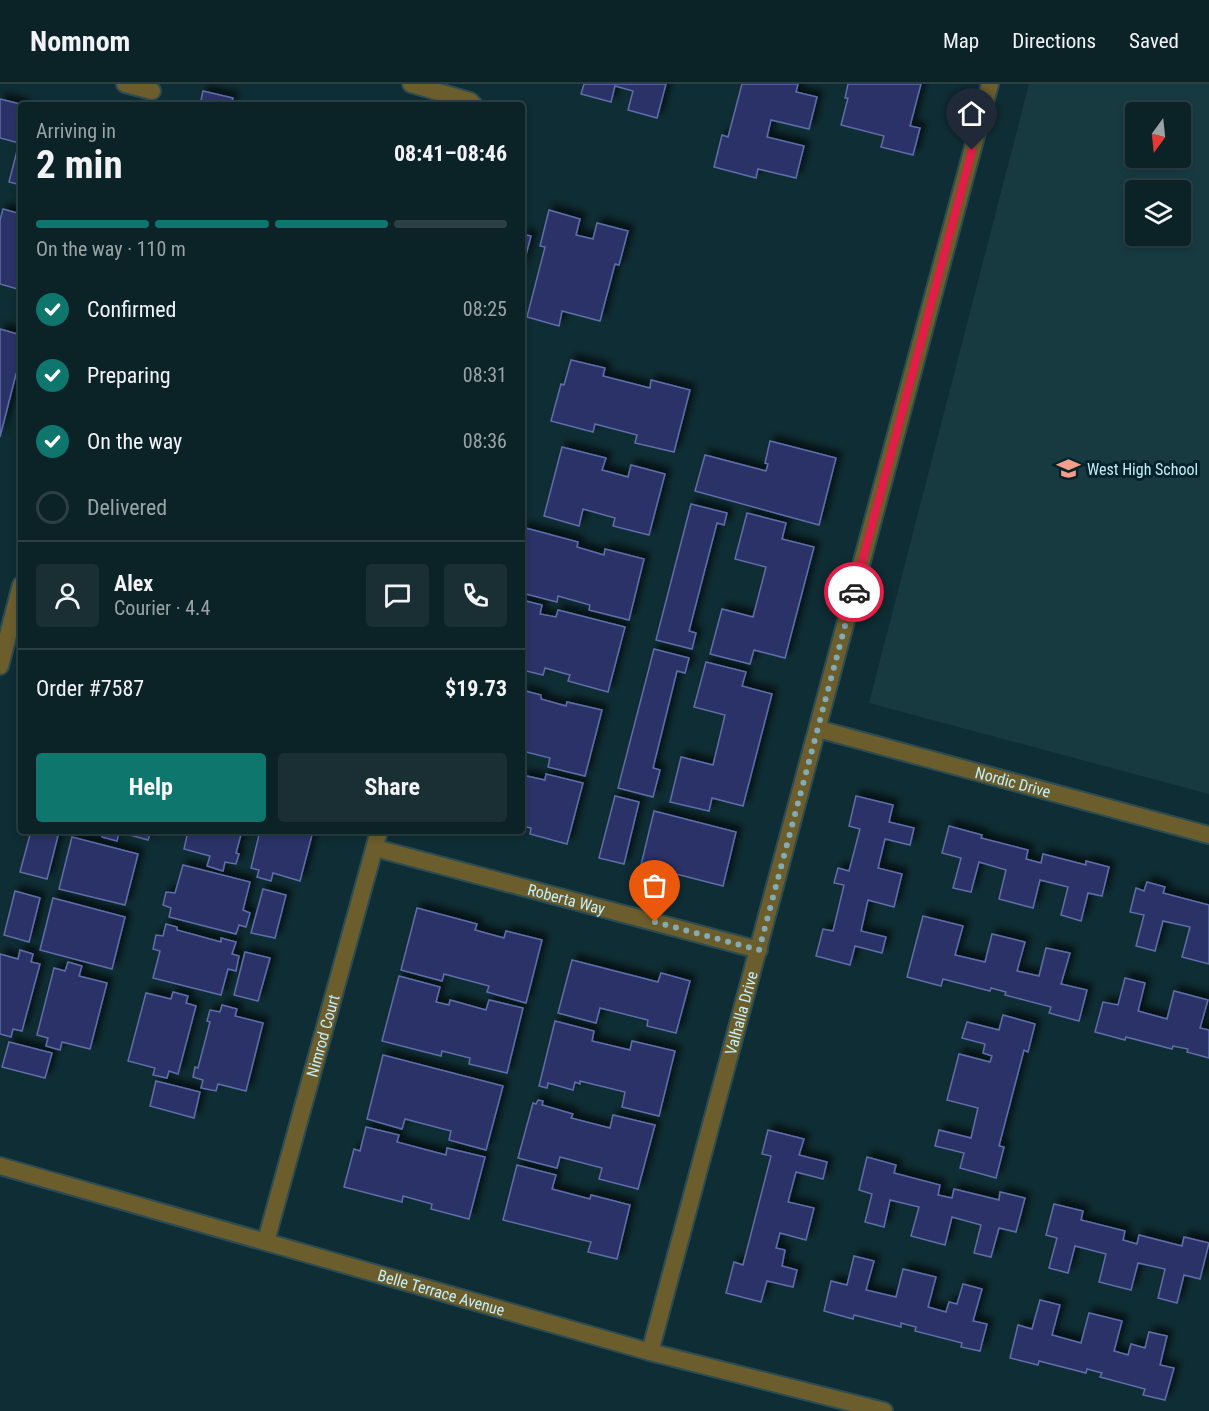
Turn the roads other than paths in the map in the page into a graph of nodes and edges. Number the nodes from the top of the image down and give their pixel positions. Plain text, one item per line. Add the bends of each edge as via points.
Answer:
1 (125, 84) edge
2 (411, 84) edge
3 (990, 84) edge
4 (151, 93) edge
5 (471, 102) edge
6 (18, 597) edge
7 (0, 666) edge
8 (818, 729) junction
9 (379, 834) edge
10 (1209, 835) edge
11 (375, 848) junction
12 (759, 950) junction
13 (0, 1166) edge
14 (267, 1241) junction
15 (650, 1352) junction
16 (884, 1411) edge

1 - 4 street
2 - 5 street
3 - 8 street, Valhalla Drive
6 - 7 street
8 - 10 street, Nordic Drive
8 - 12 street, Valhalla Drive
9 - 11 street, Nimrod Court
11 - 12 street, Roberta Way
11 - 14 street, Nimrod Court
12 - 15 street, Valhalla Drive
13 - 14 street, Belle Terrace Avenue
14 - 15 street, Belle Terrace Avenue
15 - 16 street, Belle Terrace Avenue

